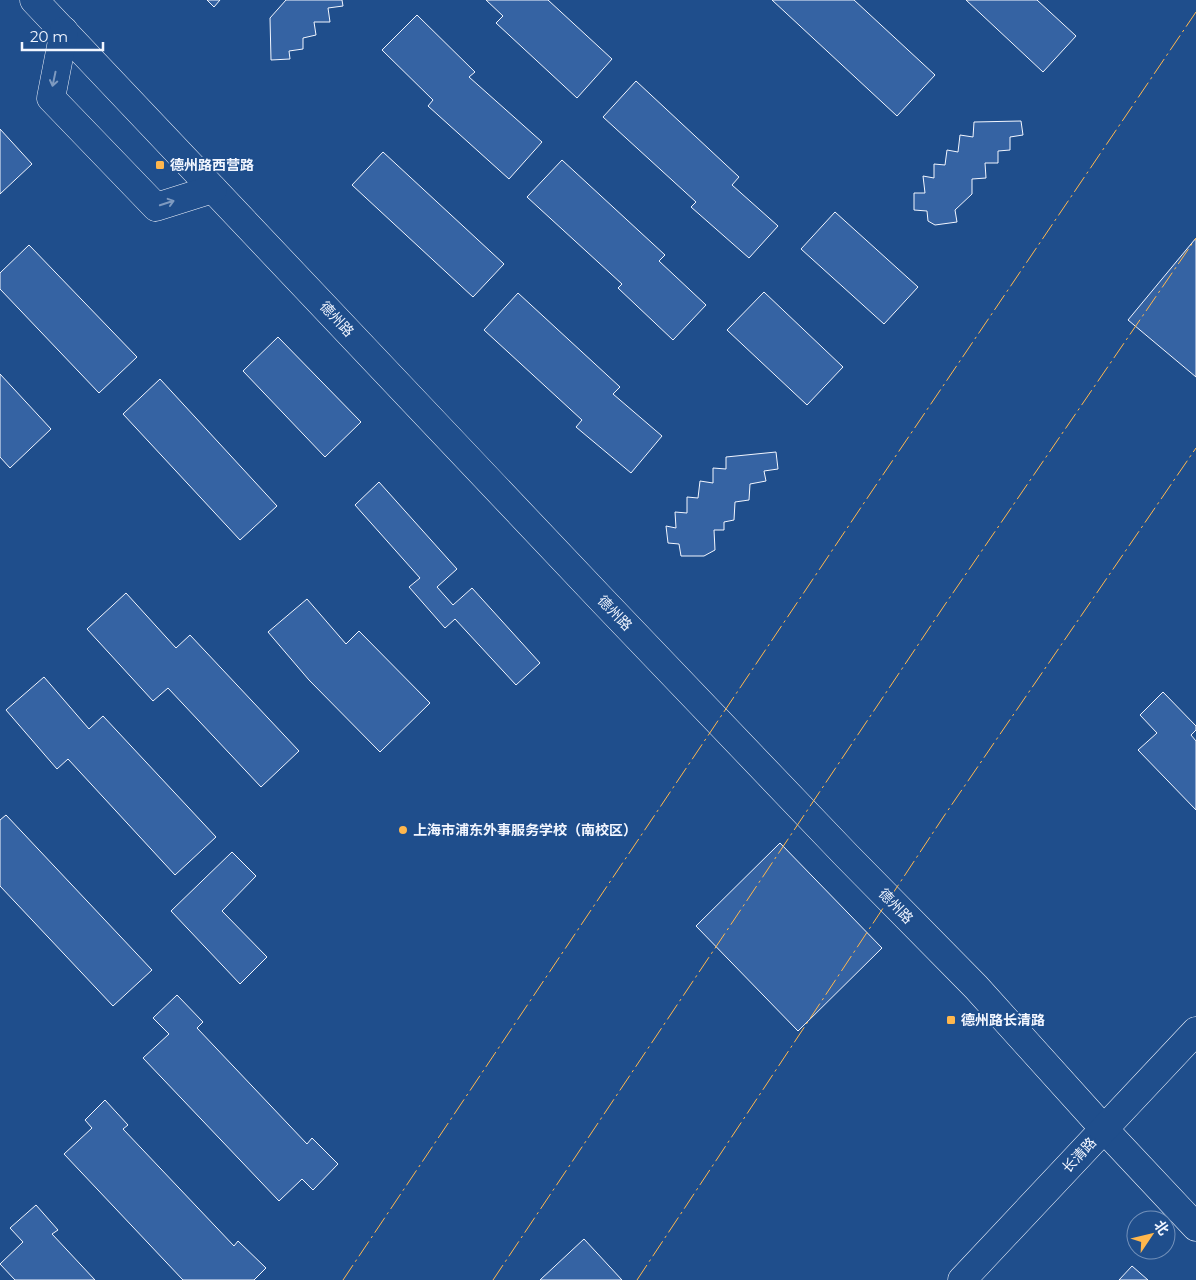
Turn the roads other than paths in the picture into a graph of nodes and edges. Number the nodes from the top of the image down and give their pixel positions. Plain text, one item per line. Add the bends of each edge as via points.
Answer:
1 (34, 0) edge
2 (64, 32) junction
3 (213, 189) junction
4 (1196, 1031) edge
5 (1104, 1129) junction
6 (1196, 1227) edge
7 (962, 1280) edge

1 - 2 street, 德州路
2 - 3 street, 德州路
2 -> 3 street via 50,98 156,207
3 - 5 street, 德州路 via 826,835 976,988
4 - 5 street, 长清路
5 - 6 street, 德州路
5 - 7 street, 长清路

